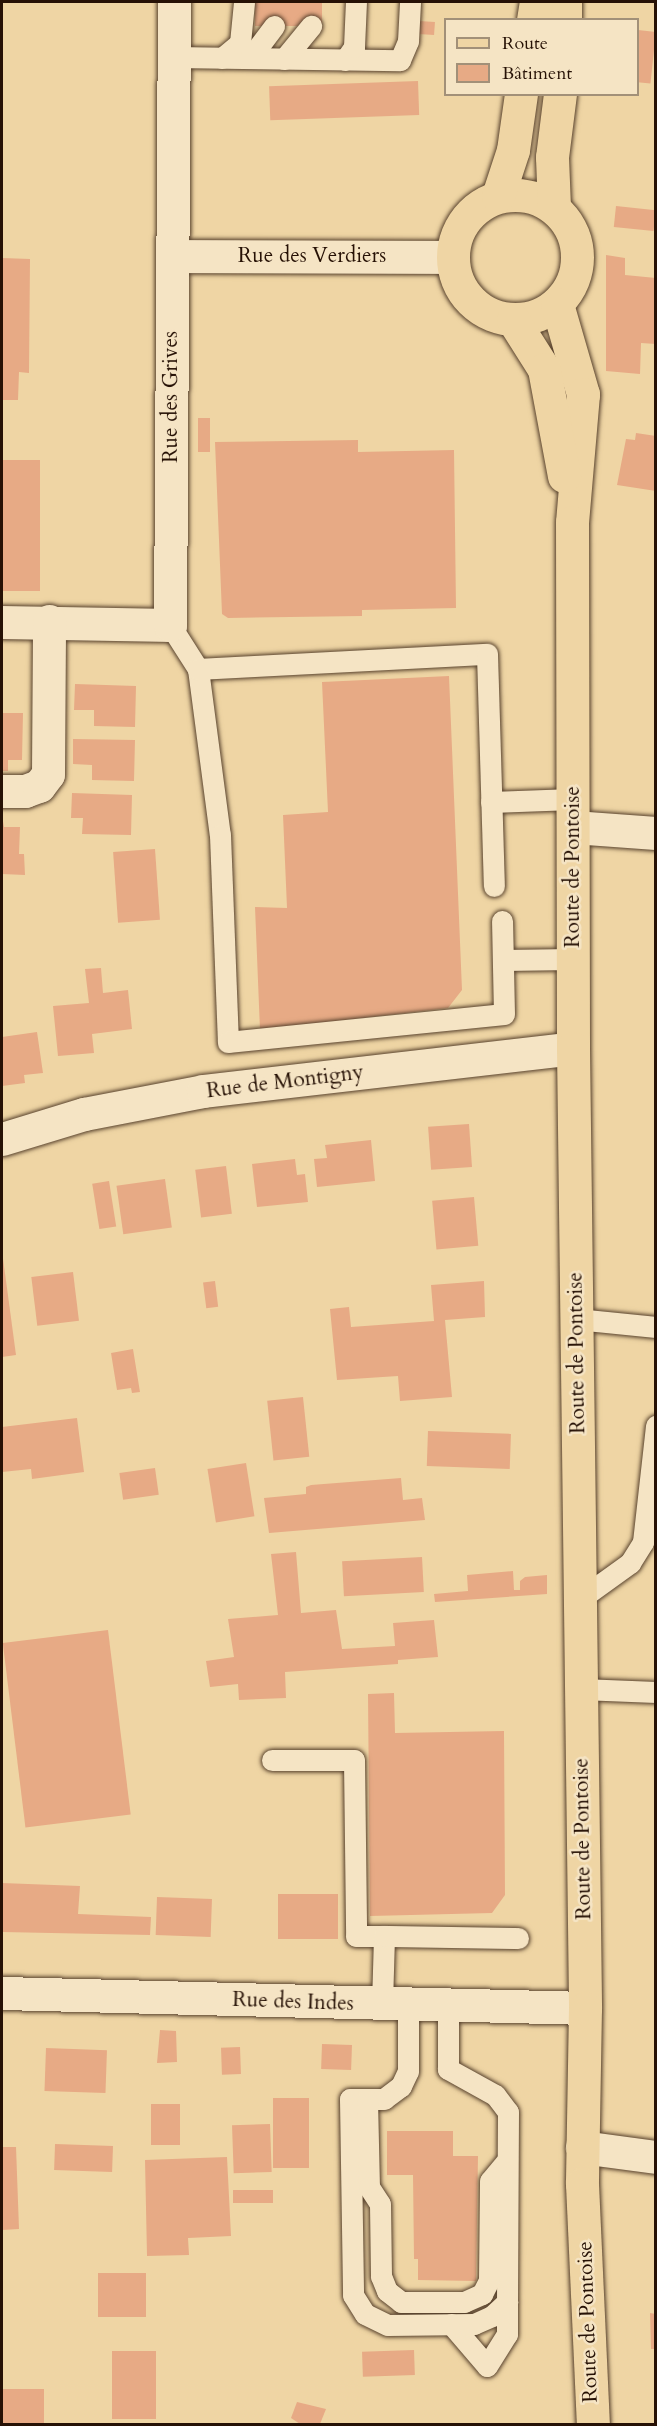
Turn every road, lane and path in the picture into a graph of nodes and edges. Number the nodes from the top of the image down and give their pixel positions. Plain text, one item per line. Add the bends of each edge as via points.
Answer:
1 (174, 2) edge
2 (244, 2) edge
3 (356, 2) edge
4 (410, 2) edge
5 (536, 2) edge
6 (565, 2) edge
7 (533, 18) edge
8 (565, 18) edge
9 (274, 26) dead end
10 (311, 26) dead end
11 (173, 57) junction
12 (222, 58) junction
13 (250, 58) junction
14 (284, 59) junction
15 (345, 60) junction
16 (521, 96) edge
17 (560, 96) edge
18 (498, 196) junction
19 (554, 207) junction
20 (172, 256) junction
21 (452, 257) junction
22 (557, 304) junction
23 (513, 320) junction
24 (572, 522) junction
25 (49, 621) junction
26 (2, 622) edge
27 (170, 625) junction
28 (198, 669) junction
29 (2, 791) edge
30 (491, 802) junction
31 (573, 813) junction
32 (656, 833) edge
33 (494, 886) dead end
34 (502, 921) dead end
35 (573, 958) junction
36 (503, 960) junction
37 (573, 1048) junction
38 (2, 1139) edge
39 (577, 1319) junction
40 (656, 1327) edge
41 (656, 1426) edge
42 (580, 1599) junction
43 (581, 1689) junction
44 (656, 1692) edge
45 (272, 1760) dead end
46 (384, 1936) junction
47 (518, 1938) dead end
48 (2, 1993) edge
49 (395, 2004) junction
50 (448, 2006) junction
51 (585, 2008) junction
52 (367, 2100) junction
53 (582, 2147) junction
54 (656, 2157) edge
55 (507, 2161) junction
56 (582, 2184) junction
57 (507, 2302) junction
58 (451, 2324) junction
59 (573, 2424) edge
60 (593, 2424) edge

1 - 11 street, Rue des Grives
2 - 12 lane via 240,43
3 - 15 lane via 354,47
4 - 15 lane via 408,41 400,60
5 - 7 main road
6 - 8 main road
9 - 13 lane
10 - 14 lane
11 - 12 lane
11 - 20 street, Rue des Grives
12 - 13 lane
13 - 14 lane
14 - 15 lane
16 - 18 main road via 513,150
17 - 19 main road via 552,157
18 - 19 main road via 527,195
18 - 21 main road via 474,209 458,231
19 - 22 main road via 572,228 579,255 573,282
20 - 21 street, Rue des Verdiers
20 - 27 street, Rue des Grives
21 - 23 main road via 456,281 470,301 489,315
22 - 23 main road via 537,317
22 - 24 main road, Route de Pontoise via 583,394
23 - 24 main road, Route de Pontoise via 544,369
24 - 31 main road, Route de Pontoise
25 - 26 street
25 - 27 street
25 - 29 street via 48,774 39,786 25,791
27 - 28 lane
28 - 30 lane via 486,654
28 - 36 lane via 220,835 228,1042 504,1014
30 - 31 lane
30 - 33 lane
31 - 32 street
31 - 35 main road, Route de Pontoise
34 - 36 lane
35 - 36 lane
35 - 37 main road, Route de Pontoise
37 - 38 street, Rue de Montigny via 203,1091 84,1114
37 - 39 main road, Route de Pontoise
39 - 40 lane
39 - 42 main road, Route de Pontoise
41 - 42 lane via 643,1542 630,1563
42 - 43 main road, Route de Pontoise
43 - 44 lane
43 - 51 main road, Route de Pontoise
45 - 46 lane via 354,1760 356,1936
46 - 47 lane
46 - 49 lane
48 - 49 street, Rue des Indes
49 - 50 street, Rue des Indes
49 - 52 lane via 408,2071 401,2086 384,2099
50 - 51 street, Rue des Indes
50 - 55 lane via 448,2069 495,2095 508,2112
51 - 53 main road, Route de Pontoise
52 - 55 lane via 369,2187 380,2204 381,2276 387,2291 401,2302 464,2302 482,2294 489,2280 490,2181
52 - 58 lane via 350,2099 352,2295 365,2314 388,2325
53 - 54 street
53 - 56 main road, Route de Pontoise
55 - 57 lane
56 - 59 main road, Route de Pontoise
56 - 60 main road, Route de Pontoise
57 - 58 lane via 492,2316 474,2324
57 - 58 lane via 507,2334 487,2366

